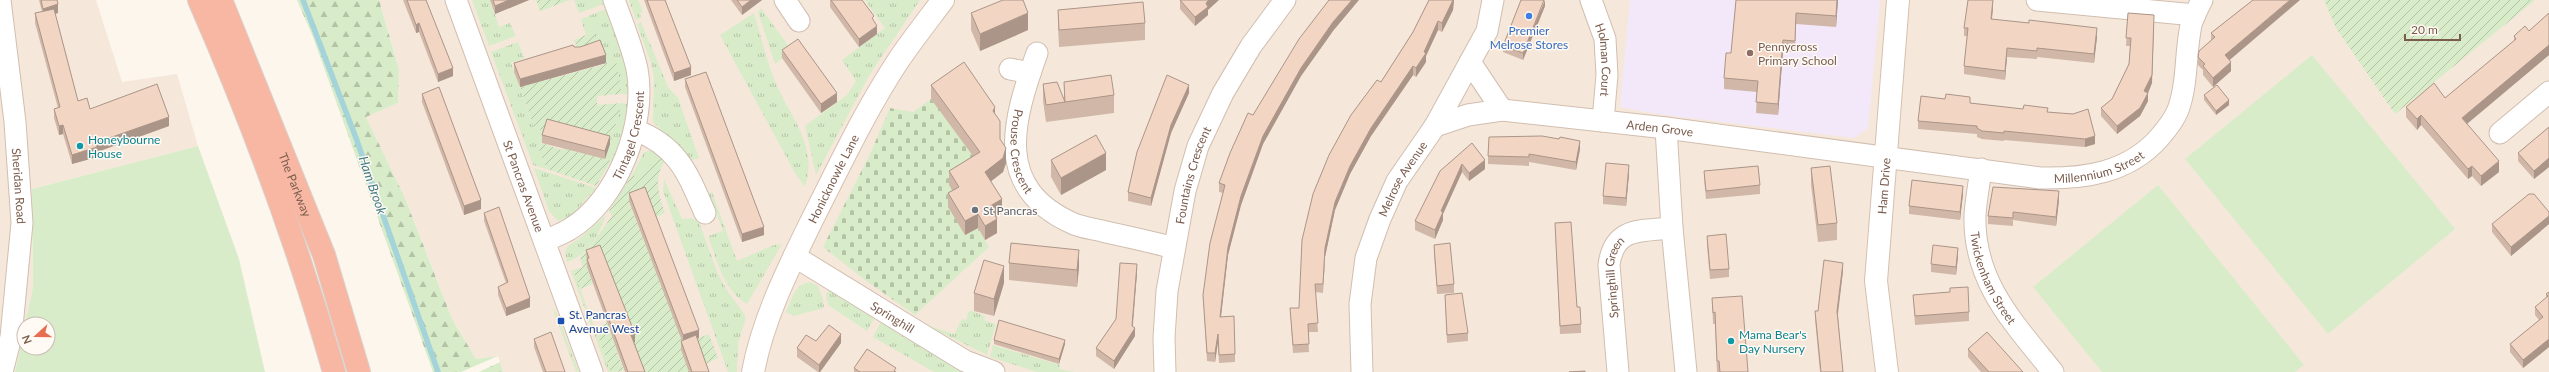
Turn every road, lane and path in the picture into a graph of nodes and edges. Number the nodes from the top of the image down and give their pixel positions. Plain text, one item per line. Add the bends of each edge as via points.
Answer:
1 (0, 0) edge
2 (199, 0) edge
3 (221, 0) edge
4 (456, 0) edge
5 (614, 0) edge
6 (785, 0) edge
7 (943, 0) edge
8 (1285, 0) edge
9 (1493, 0) edge
10 (1591, 0) edge
11 (1898, 0) edge
12 (2036, 0) edge
13 (2199, 7) edge
14 (799, 21) dead end
15 (1037, 53) dead end
16 (1470, 62) junction
17 (2549, 92) edge
18 (1502, 110) junction
19 (1603, 121) junction
20 (1436, 126) junction
21 (1666, 128) junction
22 (635, 130) junction
23 (2500, 133) dead end
24 (1886, 156) junction
25 (1981, 169) junction
26 (705, 213) dead end
27 (1672, 228) junction
28 (545, 241) junction
29 (1174, 248) junction
30 (794, 256) junction
31 (2, 372) edge
32 (334, 372) edge
33 (359, 372) edge
34 (592, 372) edge
35 (753, 372) edge
36 (994, 372) edge
37 (1165, 372) edge
38 (1362, 372) edge
39 (1618, 372) edge
40 (1686, 372) edge
41 (1887, 372) edge
42 (2053, 372) edge

1 - 31 street, Sheridan Road via 15,122 22,223 11,337
2 - 32 highway, The Parkway via 267,165 311,292
3 - 33 highway, The Parkway via 324,255
4 - 28 street, St Pancras Avenue
5 - 22 street, Tintagel Crescent via 637,69 639,96
6 - 14 street
7 - 30 street, Honicknowle Lane via 899,60 873,102
8 - 29 street, Fountains Crescent via 1239,66 1198,146 1185,191
9 - 16 street, Melrose Avenue via 1487,31
10 - 19 street, Holman Court via 1605,39 1607,76
11 - 24 street, Ham Drive
12 - 13 street
13 - 25 street, Millennium Street via 2191,24 2178,111 2166,130 2146,152 2119,167 2072,179 2040,178
15 - 29 street, Prouse Crescent via 1020,71 1015,135 1016,160 1026,188 1047,209 1075,224
16 - 18 street
16 - 20 street, Melrose Avenue
17 - 23 street
18 - 19 street, Arden Grove
18 - 20 street, Arden Grove via 1468,115
19 - 21 street, Arden Grove
20 - 38 street, Melrose Avenue via 1397,181 1366,258 1360,304
21 - 24 street, Arden Grove
21 - 27 street
22 - 26 street via 663,144 685,167
22 - 28 street, Tintagel Crescent via 624,162 607,192 588,214 570,229
24 - 25 street, Millennium Street
24 - 41 street, Ham Drive via 1876,280
25 - 42 street, Twickenham Street via 1975,215 1980,265 2003,310
27 - 39 street, Springhill Green via 1641,230 1622,235 1611,249 1609,264
27 - 40 street
28 - 34 street, St Pancras Avenue
29 - 37 street, Fountains Crescent via 1167,291
30 - 35 street, Honicknowle Lane via 763,331
30 - 36 street, Springhill via 965,361

